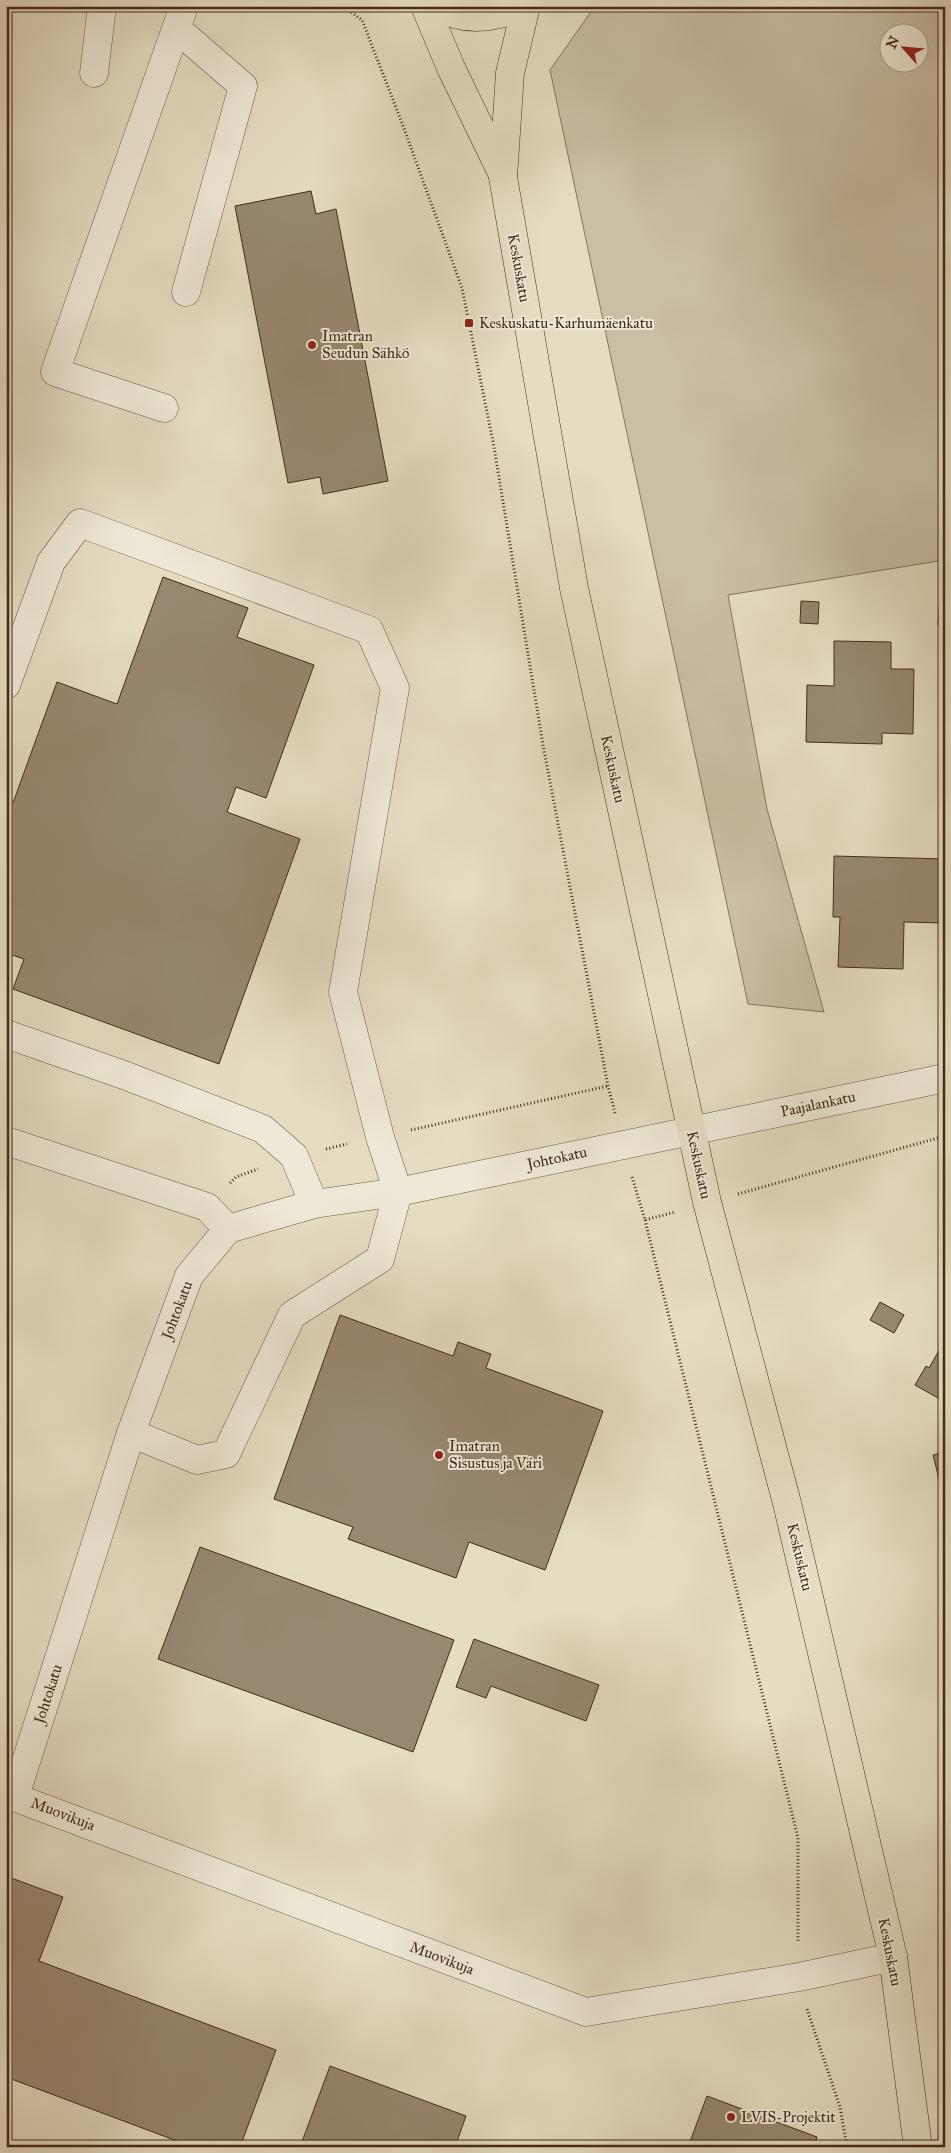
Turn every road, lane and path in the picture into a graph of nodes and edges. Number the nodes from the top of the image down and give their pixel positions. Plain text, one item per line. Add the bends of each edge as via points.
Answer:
1 (102, 6) edge
2 (425, 6) edge
3 (436, 6) edge
4 (525, 6) edge
5 (181, 18) edge
6 (94, 73) dead end
7 (504, 177) junction
8 (186, 292) dead end
9 (164, 408) dead end
10 (6, 685) edge
11 (6, 1034) edge
12 (945, 1078) edge
13 (691, 1130) junction
14 (6, 1141) edge
15 (398, 1192) junction
16 (314, 1204) junction
17 (644, 1220) dead end
18 (228, 1229) junction
19 (131, 1433) junction
20 (11, 1795) edge
21 (893, 1957) junction
22 (800, 1977) junction
23 (847, 2147) edge
24 (918, 2147) edge

1 - 6 street
2 - 7 main road, Keskuskatu
3 - 4 main road via 445,12 472,18 500,16
4 - 7 main road, Keskuskatu via 510,73
5 - 8 street via 243,86
5 - 9 street via 55,372
7 - 13 main road, Keskuskatu via 574,588
10 - 15 street via 51,562 80,523 369,630 395,688 343,992 380,1137
11 - 16 street via 263,1129 294,1156
12 - 13 street, Paajalankatu
13 - 15 street, Johtokatu
13 - 21 main road, Keskuskatu via 787,1503
14 - 18 street via 207,1207
15 - 16 street, Johtokatu
15 - 19 street via 380,1258 292,1315 226,1454 197,1460
16 - 18 street, Johtokatu
17 - 22 path via 798,1838 796,1921
18 - 19 street, Johtokatu via 189,1276
19 - 20 street, Johtokatu
20 - 22 street, Muovikuja via 586,2012
21 - 22 street, Muovikuja
21 - 24 main road, Keskuskatu
22 - 23 path via 840,2107

